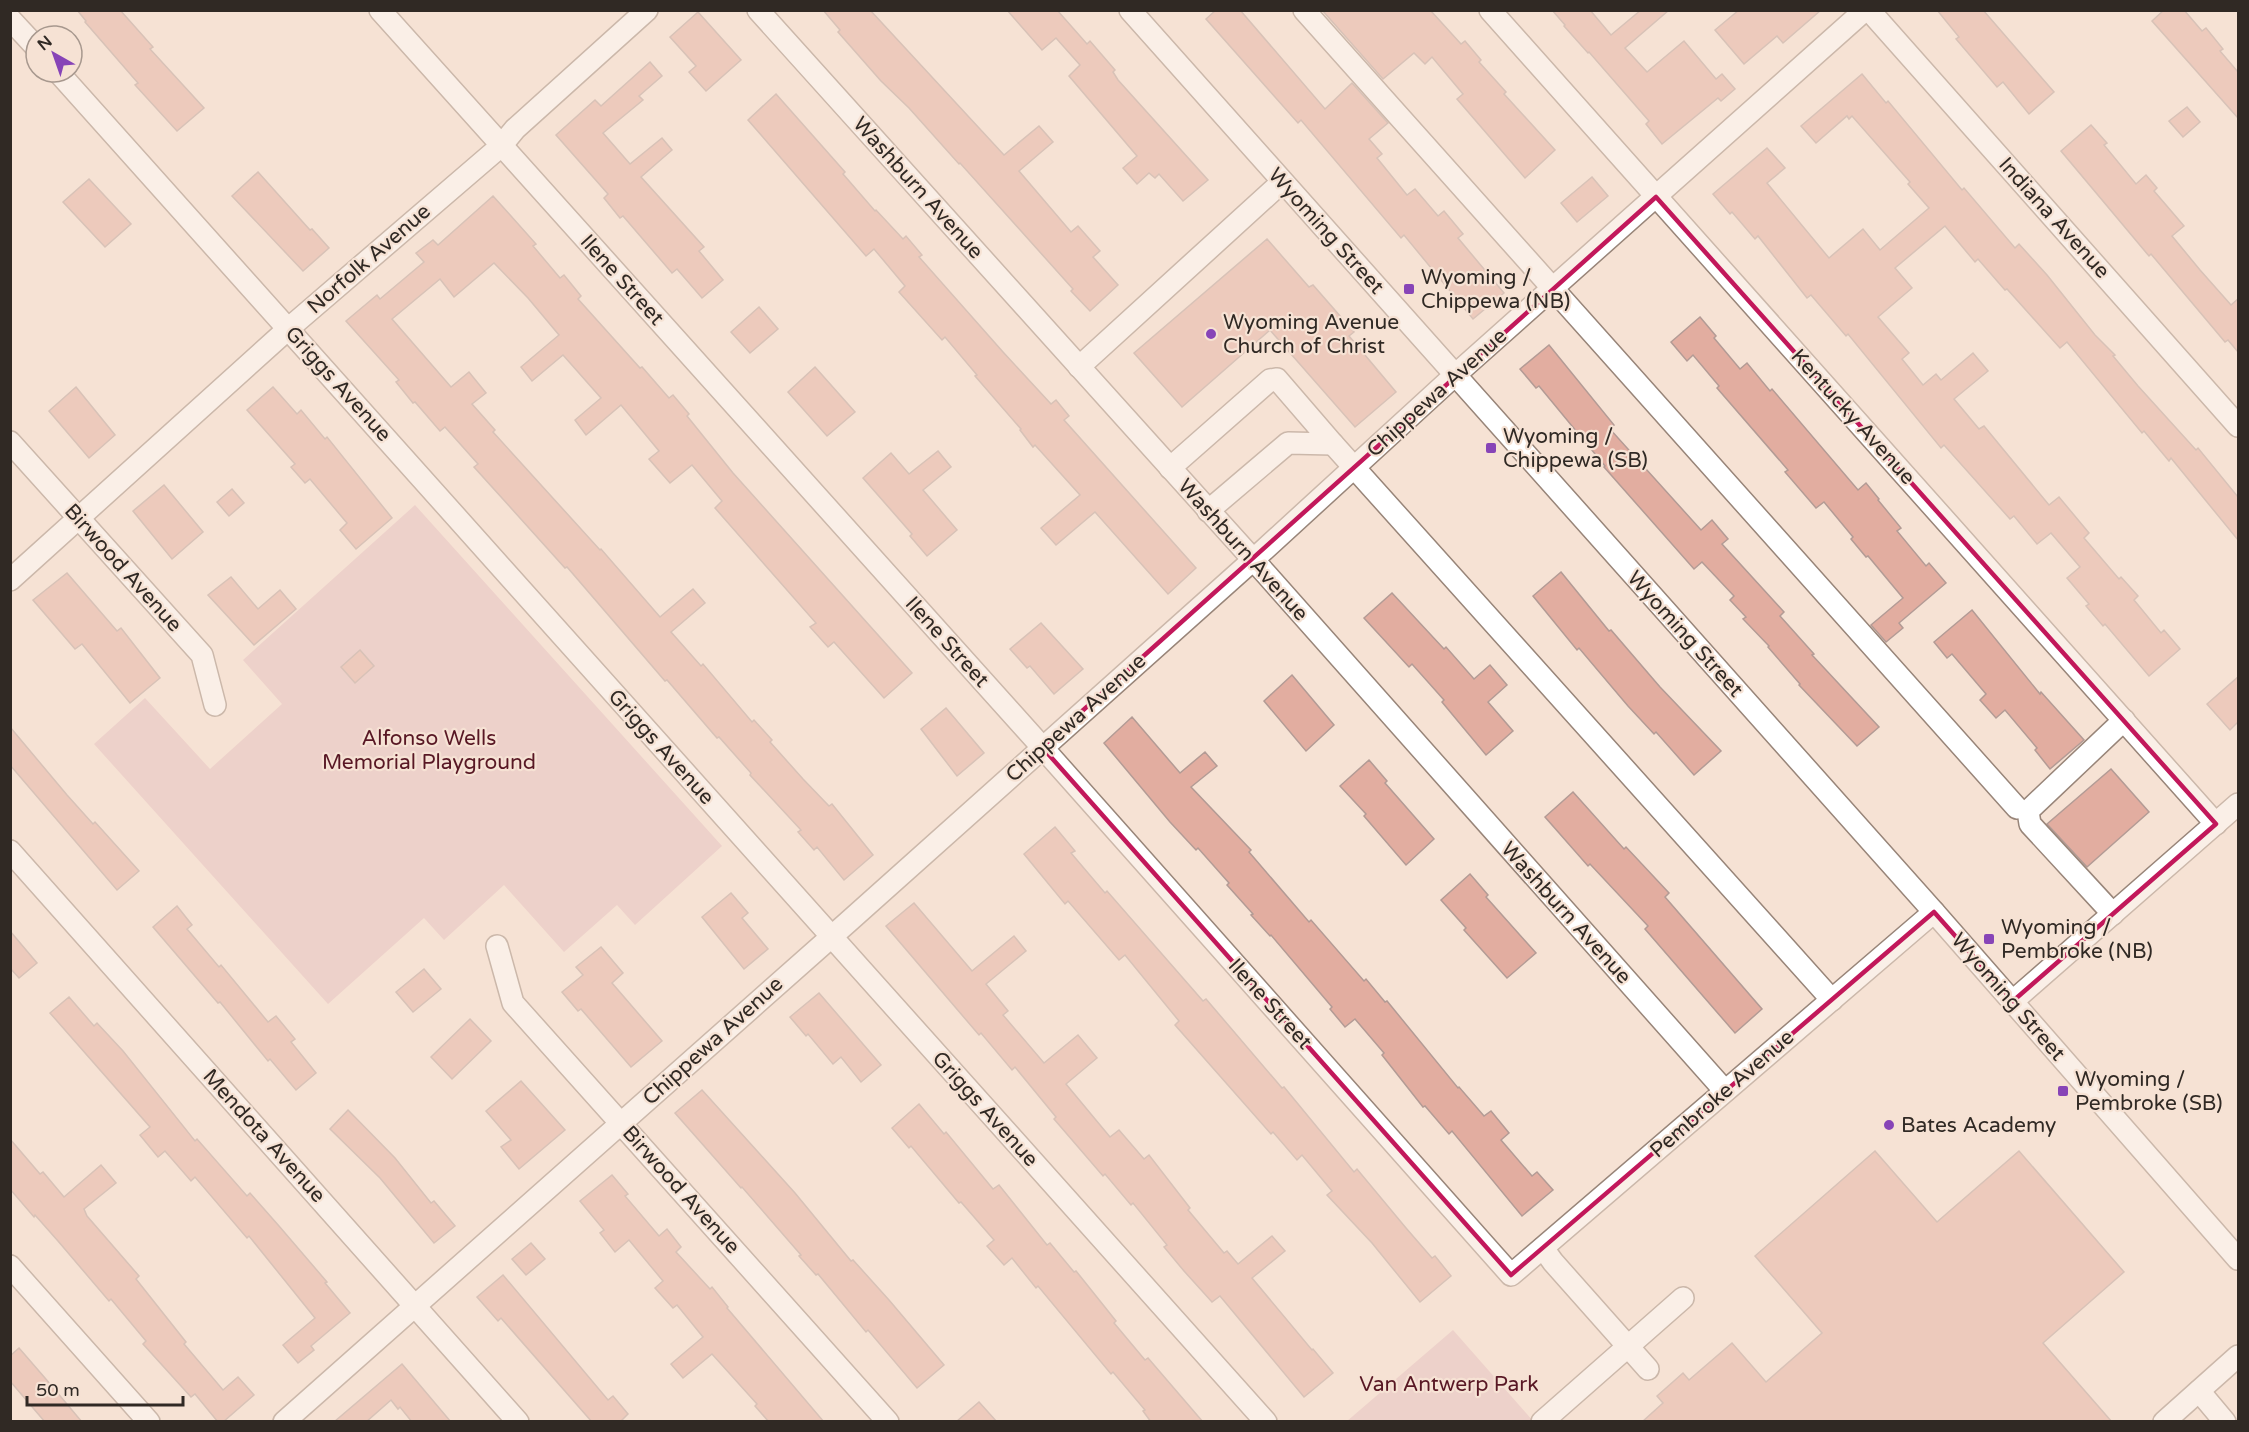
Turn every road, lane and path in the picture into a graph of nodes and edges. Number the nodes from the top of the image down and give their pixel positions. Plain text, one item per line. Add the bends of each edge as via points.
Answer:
1 (380, 10) edge
2 (647, 10) edge
3 (758, 10) edge
4 (1130, 10) edge
5 (1304, 10) edge
6 (1490, 10) edge
7 (1867, 10) edge
8 (10, 19) edge
9 (24, 34) edge
10 (69, 84) edge
11 (501, 146) junction
12 (1282, 182) junction
13 (1656, 197) junction
14 (1552, 289) junction
15 (288, 329) junction
16 (1079, 367) junction
17 (1454, 376) junction
18 (2238, 426) edge
19 (10, 442) edge
20 (1333, 444) junction
21 (1355, 467) junction
22 (1170, 468) junction
23 (1208, 511) junction
24 (79, 519) junction
25 (1253, 560) junction
26 (10, 580) edge
27 (215, 705) dead end
28 (2124, 720) junction
29 (1042, 747) junction
30 (2238, 804) edge
31 (2017, 808) dead end
32 (2216, 824) junction
33 (10, 851) edge
34 (1934, 912) junction
35 (2113, 914) junction
36 (831, 937) junction
37 (497, 946) dead end
38 (1832, 1000) junction
39 (2013, 1001) junction
40 (1725, 1092) junction
41 (621, 1123) junction
42 (1544, 1248) junction
43 (2238, 1259) edge
44 (10, 1266) edge
45 (1511, 1275) joint
46 (1683, 1298) dead end
47 (414, 1305) junction
48 (1627, 1346) junction
49 (2238, 1356) edge
50 (1648, 1369) dead end
51 (2199, 1391) junction
52 (148, 1422) edge
53 (284, 1422) edge
54 (518, 1422) edge
55 (888, 1422) edge
56 (1266, 1422) edge
57 (1542, 1422) edge
58 (2164, 1422) edge
59 (2225, 1422) edge

1 - 11 street, Ilene Street
2 - 11 street, Norfolk Avenue
3 - 16 street, Washburn Avenue
4 - 12 street, Wyoming Street
5 - 14 street
6 - 13 street, Kentucky Avenue
7 - 13 street, Chippewa Avenue
7 - 18 street, Indiana Avenue
8 - 9 street
10 - 15 street, Griggs Avenue
11 - 15 street, Norfolk Avenue
11 - 29 street, Ilene Street
12 - 16 street
12 - 17 street, Wyoming Street
13 - 14 street, Chippewa Avenue
13 - 28 street, Kentucky Avenue
14 - 17 street, Chippewa Avenue
14 - 31 street
15 - 24 street, Norfolk Avenue
15 - 36 street, Griggs Avenue
16 - 22 street, Washburn Avenue
17 - 21 street, Chippewa Avenue
17 - 34 street, Wyoming Street
19 - 24 street, Birwood Avenue
20 - 21 street
20 - 22 street via 1277,379 1270,380
20 - 23 street via 1288,443
21 - 25 street, Chippewa Avenue
21 - 38 street
22 - 23 street, Washburn Avenue
23 - 25 street, Washburn Avenue
24 - 26 street, Norfolk Avenue
24 - 27 street, Birwood Avenue via 202,655
25 - 29 street, Chippewa Avenue
25 - 40 street, Washburn Avenue
28 - 32 street, Kentucky Avenue
28 - 35 street via 2028,811 2030,824
29 - 36 street, Chippewa Avenue
29 - 45 street, Ilene Street
30 - 32 street
32 - 35 street
33 - 47 street, Mendota Avenue
34 - 38 street, Pembroke Avenue
34 - 39 street, Wyoming Street
35 - 39 street
36 - 41 street, Chippewa Avenue
36 - 56 street, Griggs Avenue
37 - 41 street, Birwood Avenue via 513,1003
38 - 40 street, Pembroke Avenue
39 - 43 street, Wyoming Street
40 - 42 street, Pembroke Avenue
41 - 47 street, Chippewa Avenue
41 - 55 street, Birwood Avenue
42 - 45 street, Pembroke Avenue
42 - 48 street
44 - 52 street
46 - 48 street
47 - 53 street, Chippewa Avenue
47 - 54 street, Mendota Avenue
48 - 50 street
48 - 57 street
49 - 51 street
51 - 58 street
51 - 59 street

